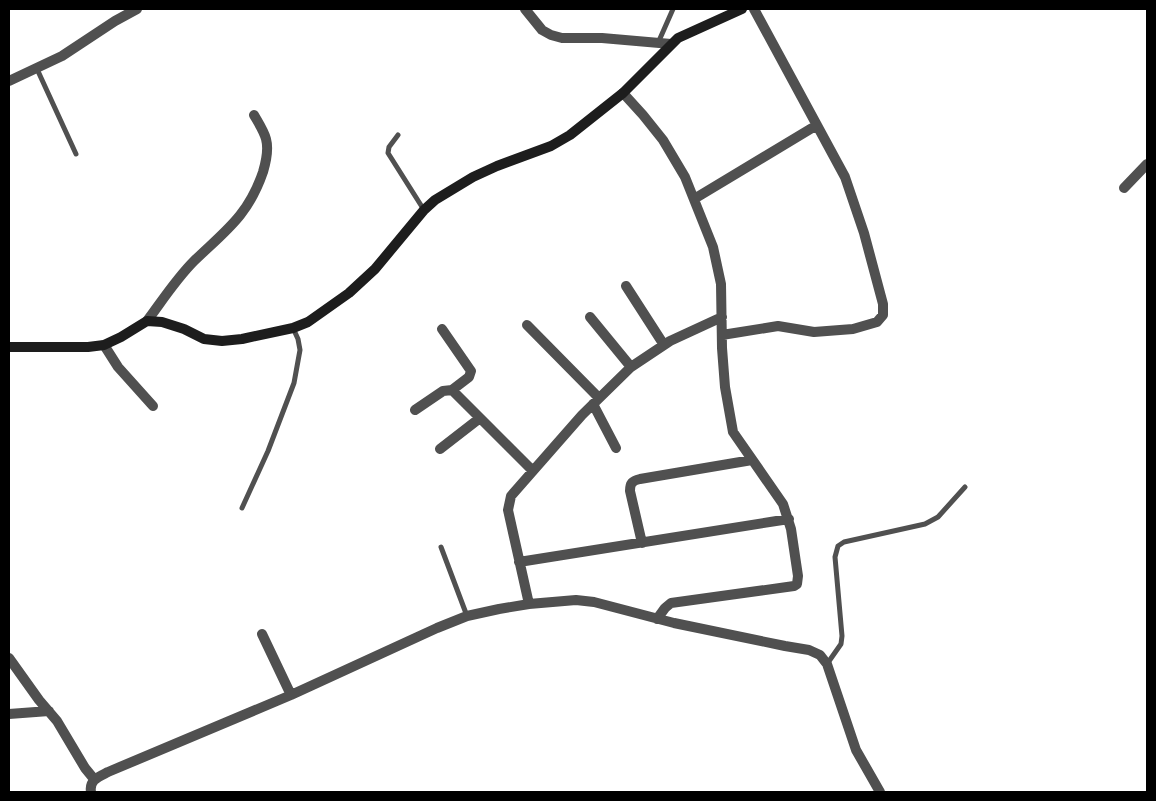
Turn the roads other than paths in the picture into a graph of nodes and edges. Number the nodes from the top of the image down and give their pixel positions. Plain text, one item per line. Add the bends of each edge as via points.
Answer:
1 (137, 9) edge
2 (525, 9) edge
3 (673, 9) edge
4 (742, 9) edge
5 (754, 9) edge
6 (658, 43) junction
7 (671, 44) junction
8 (37, 69) junction
9 (9, 81) edge
10 (623, 93) junction
11 (254, 115) dead end
12 (817, 125) junction
13 (398, 135) dead end
14 (76, 154) dead end
15 (1147, 164) edge
16 (1124, 188) dead end
17 (694, 199) junction
18 (424, 210) junction
19 (626, 286) dead end
20 (590, 317) dead end
21 (722, 317) junction
22 (147, 321) junction
23 (527, 324) dead end
24 (293, 328) junction
25 (442, 329) dead end
26 (722, 335) junction
27 (104, 345) junction
28 (664, 345) junction
29 (9, 347) edge
30 (631, 367) junction
31 (452, 390) junction
32 (596, 401) junction
33 (153, 406) dead end
34 (415, 410) dead end
35 (480, 418) junction
36 (616, 448) dead end
37 (440, 449) dead end
38 (752, 460) junction
39 (533, 471) junction
40 (965, 487) dead end
41 (242, 508) dead end
42 (789, 519) junction
43 (642, 543) junction
44 (441, 547) dead end
45 (520, 562) junction
46 (529, 604) junction
47 (467, 616) junction
48 (657, 619) junction
49 (262, 634) dead end
50 (9, 658) edge
51 (828, 664) junction
52 (291, 696) junction
53 (49, 712) junction
54 (9, 714) edge
55 (94, 779) junction
56 (91, 792) edge
57 (880, 792) edge

1 - 8 street
2 - 6 street via 550,35
3 - 6 lane
4 - 7 street
5 - 12 street
6 - 7 street
7 - 10 street
8 - 9 street
8 - 14 lane
10 - 17 street via 663,140
10 - 18 street via 570,135 551,146 473,177
11 - 22 street via 268,148 260,182 238,220 193,262
12 - 17 street
12 - 26 street via 845,176 883,315 877,322 853,329 814,332 778,326
13 - 18 lane via 388,153
15 - 16 street
17 - 21 street via 720,271
18 - 24 street via 375,269 327,310
19 - 28 street
20 - 30 street
21 - 26 street
21 - 28 street
22 - 24 street via 162,322 204,339 222,341
22 - 27 street
23 - 32 street
24 - 41 lane via 300,350 294,383
25 - 31 street via 471,371 469,377
26 - 38 street via 733,432
27 - 29 street
27 - 33 street via 118,367
28 - 30 street
30 - 32 street
31 - 34 street via 443,391
31 - 35 street
32 - 36 street
32 - 39 street
35 - 37 street
35 - 39 street
38 - 42 street
38 - 43 street via 632,482 630,491
39 - 45 street via 508,504
40 - 51 lane via 938,516 925,524 838,546 835,557 842,636 841,644
42 - 43 street
42 - 48 street via 797,584 671,603
43 - 45 street
44 - 47 lane
45 - 46 street
46 - 47 street
46 - 48 street via 585,601
47 - 52 street
48 - 51 street via 809,650
49 - 52 street
50 - 53 street
51 - 57 street via 856,750
52 - 55 street
53 - 54 street
53 - 55 street
55 - 56 street

